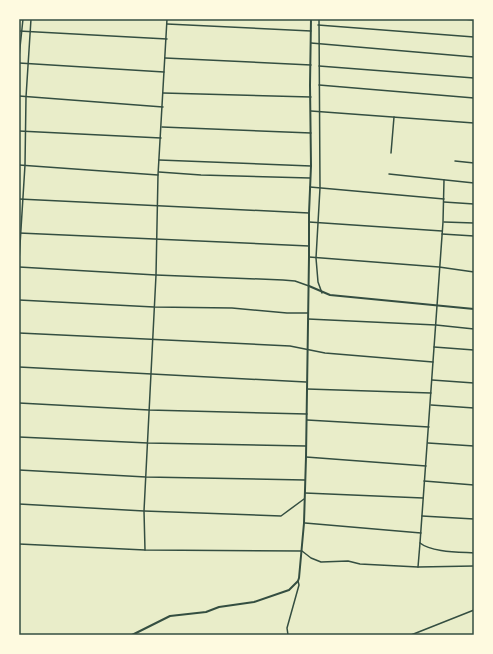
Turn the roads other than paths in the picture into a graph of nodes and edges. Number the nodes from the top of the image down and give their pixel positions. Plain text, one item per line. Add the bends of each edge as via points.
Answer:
1 (23, 19) edge
2 (31, 19) edge
3 (167, 19) edge
4 (311, 19) edge
5 (319, 19) edge
6 (464, 19) edge
7 (474, 20) edge
8 (166, 24) junction
9 (318, 25) junction
10 (20, 31) edge
11 (311, 31) junction
12 (30, 32) junction
13 (474, 37) edge
14 (166, 39) junction
15 (311, 43) junction
16 (318, 43) junction
17 (19, 57) edge
18 (474, 57) edge
19 (165, 58) junction
20 (19, 63) edge
21 (28, 63) junction
22 (311, 64) junction
23 (319, 66) junction
24 (164, 72) junction
25 (474, 78) edge
26 (319, 85) junction
27 (163, 92) junction
28 (19, 96) edge
29 (26, 97) junction
30 (311, 97) junction
31 (474, 98) edge
32 (163, 107) junction
33 (311, 110) junction
34 (318, 111) junction
35 (394, 116) junction
36 (474, 122) edge
37 (162, 127) junction
38 (26, 130) junction
39 (19, 131) edge
40 (311, 133) junction
41 (161, 138) junction
42 (391, 152) dead end
43 (159, 160) junction
44 (455, 161) dead end
45 (474, 163) edge
46 (19, 165) edge
47 (25, 165) junction
48 (311, 166) junction
49 (159, 172) junction
50 (389, 174) dead end
51 (158, 175) junction
52 (310, 178) junction
53 (444, 180) junction
54 (474, 183) edge
55 (310, 187) junction
56 (320, 188) junction
57 (444, 198) junction
58 (19, 199) edge
59 (23, 199) junction
60 (443, 202) junction
61 (474, 204) edge
62 (158, 205) junction
63 (309, 213) junction
64 (309, 222) junction
65 (443, 222) junction
66 (318, 223) junction
67 (474, 223) edge
68 (442, 230) junction
69 (20, 233) edge
70 (442, 234) junction
71 (474, 236) edge
72 (157, 238) junction
73 (309, 246) junction
74 (309, 257) junction
75 (316, 258) junction
76 (19, 260) edge
77 (19, 267) edge
78 (440, 267) junction
79 (474, 272) edge
80 (156, 275) junction
81 (309, 286) junction
82 (322, 292) junction
83 (19, 300) edge
84 (437, 305) junction
85 (154, 307) junction
86 (474, 309) edge
87 (308, 313) junction
88 (308, 319) junction
89 (436, 325) junction
90 (474, 329) edge
91 (19, 334) edge
92 (152, 339) junction
93 (434, 347) junction
94 (307, 350) junction
95 (474, 350) edge
96 (433, 362) junction
97 (19, 367) edge
98 (151, 373) junction
99 (432, 380) junction
100 (306, 382) junction
101 (474, 383) edge
102 (306, 389) junction
103 (431, 393) junction
104 (19, 403) edge
105 (431, 405) junction
106 (474, 408) edge
107 (149, 410) junction
108 (307, 414) junction
109 (306, 420) junction
110 (429, 427) junction
111 (19, 437) edge
112 (148, 443) junction
113 (428, 443) junction
114 (306, 446) junction
115 (474, 446) edge
116 (306, 457) junction
117 (426, 466) junction
118 (19, 470) edge
119 (146, 477) junction
120 (305, 480) junction
121 (424, 481) junction
122 (474, 485) edge
123 (304, 493) junction
124 (423, 498) junction
125 (304, 499) junction
126 (19, 504) edge
127 (144, 511) junction
128 (422, 516) junction
129 (474, 519) edge
130 (304, 523) junction
131 (421, 533) junction
132 (420, 543) junction
133 (19, 544) edge
134 (145, 550) junction
135 (302, 552) junction
136 (474, 553) edge
137 (474, 566) edge
138 (418, 567) junction
139 (298, 581) junction
140 (474, 610) edge
141 (132, 635) edge
142 (288, 635) edge
143 (411, 635) edge
144 (448, 635) edge
145 (466, 635) edge

1 - 10 street
2 - 12 street
3 - 8 street
4 - 11 street
5 - 9 street
6 - 7 street
8 - 11 street
8 - 14 street
9 - 13 street
9 - 16 street
10 - 12 street
10 - 17 street
11 - 15 street
12 - 14 street
12 - 21 street
14 - 19 street
15 - 16 street
15 - 22 street
16 - 18 street
16 - 23 street
19 - 22 street
19 - 24 street
20 - 21 street
21 - 24 street
21 - 29 street
22 - 30 street
23 - 25 street
23 - 26 street
24 - 27 street
26 - 31 street
26 - 34 street
27 - 30 street
27 - 32 street
28 - 29 street
29 - 32 street
29 - 38 street
30 - 33 street
32 - 37 street
33 - 34 street
33 - 40 street
34 - 35 street
34 - 56 street
35 - 36 street
35 - 42 street
37 - 40 street
37 - 41 street
38 - 39 street
38 - 41 street
38 - 47 street
40 - 48 street
41 - 43 street
43 - 48 street
43 - 49 street
44 - 45 street
46 - 47 street
47 - 51 street
47 - 59 street
48 - 52 street
49 - 51 street
49 - 52 street
50 - 53 street
51 - 62 street
52 - 55 street
53 - 54 street
53 - 57 street
55 - 56 street
55 - 63 street
56 - 57 street
56 - 66 street
57 - 60 street
58 - 59 street
59 - 62 street
59 - 69 street
60 - 61 street
60 - 65 street
62 - 63 street
62 - 72 street
63 - 64 street
64 - 66 street
64 - 73 street
65 - 67 street
65 - 68 street
66 - 68 street
66 - 75 street
68 - 70 street
69 - 72 street
69 - 76 street
70 - 71 street
70 - 78 street
72 - 73 street
72 - 80 street
73 - 74 street
74 - 75 street
74 - 81 street
75 - 78 street
75 - 82 street via 318,282
77 - 80 street
78 - 79 street
78 - 84 street
80 - 81 street via 283,280
80 - 85 street
81 - 82 street
81 - 87 street
82 - 84 street via 330,295
83 - 85 street
84 - 86 street
84 - 89 street
85 - 87 street via 232,308
85 - 92 street
87 - 88 street
88 - 89 street
88 - 94 street
89 - 90 street
89 - 93 street
91 - 92 street
92 - 94 street via 290,346
92 - 98 street
93 - 95 street
93 - 96 street
94 - 96 street via 324,354
94 - 100 street
96 - 99 street
97 - 98 street
98 - 100 street
98 - 107 street
99 - 101 street
99 - 103 street
100 - 102 street
102 - 103 street
102 - 108 street
103 - 105 street
104 - 107 street
105 - 106 street
105 - 110 street
107 - 108 street
107 - 112 street
108 - 109 street
109 - 110 street
109 - 114 street
110 - 113 street
111 - 112 street
112 - 114 street
112 - 119 street
113 - 115 street
113 - 117 street
114 - 116 street
116 - 117 street
116 - 120 street
117 - 121 street
118 - 119 street
119 - 120 street
119 - 127 street
120 - 123 street
121 - 122 street
121 - 124 street
123 - 124 street
123 - 125 street
124 - 128 street
125 - 127 street via 281,516
125 - 130 street
126 - 127 street
127 - 134 street
128 - 129 street
128 - 131 street
130 - 131 street
130 - 135 street
131 - 132 street
132 - 136 street via 438,549
132 - 138 street
133 - 134 street
134 - 135 street
135 - 138 street via 321,562 348,561
135 - 139 street
137 - 138 street
139 - 141 street via 289,590 254,602 170,616
139 - 142 street via 287,628
140 - 143 street
144 - 145 street

